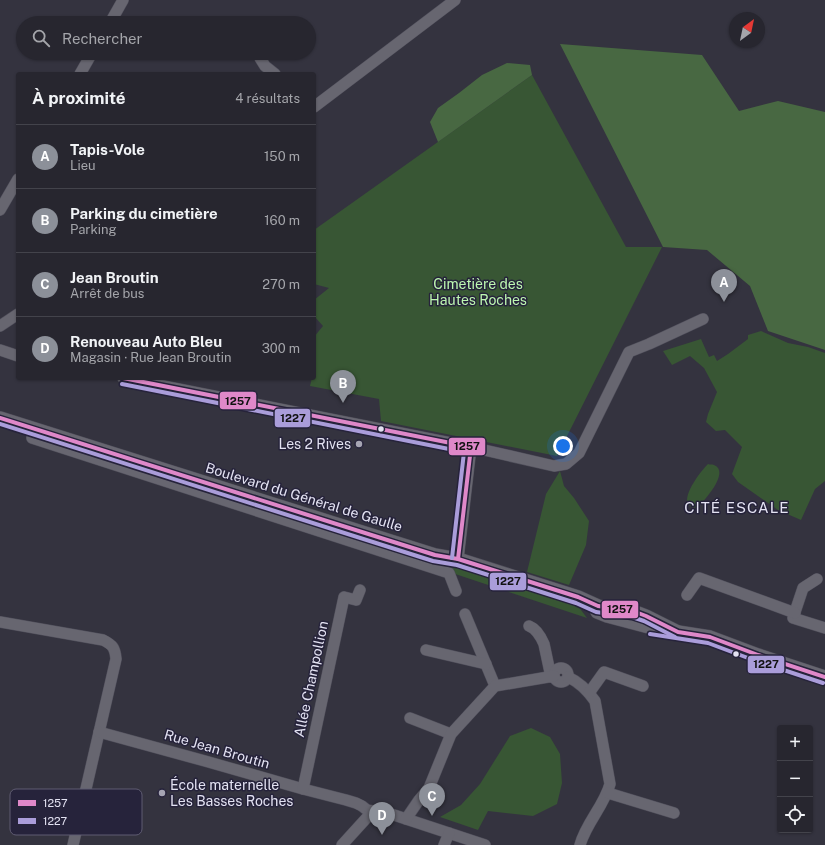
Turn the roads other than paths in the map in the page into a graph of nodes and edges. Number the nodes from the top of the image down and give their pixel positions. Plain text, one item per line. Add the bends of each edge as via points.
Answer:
1 (123, 0) edge
2 (455, 0) edge
3 (114, 16) edge
4 (88, 60) edge
5 (261, 60) edge
6 (81, 72) edge
7 (272, 72) edge
8 (316, 105) edge
9 (16, 182) edge
10 (0, 210) edge
11 (16, 315) edge
12 (703, 318) dead end
13 (0, 326) edge
14 (0, 350) edge
15 (16, 355) edge
16 (133, 380) edge
17 (0, 418) edge
18 (34, 429) junction
19 (471, 447) junction
20 (458, 559) junction
21 (817, 579) dead end
22 (360, 590) dead end
23 (456, 591) dead end
24 (687, 595) dead end
25 (795, 613) junction
26 (465, 614) dead end
27 (0, 622) edge
28 (529, 626) dead end
29 (825, 628) edge
30 (426, 650) dead end
31 (486, 664) junction
32 (553, 676) junction
33 (825, 677) edge
34 (495, 686) junction
35 (643, 686) dead end
36 (589, 693) junction
37 (410, 718) dead end
38 (99, 732) junction
39 (451, 734) junction
40 (86, 789) edge
41 (303, 789) junction
42 (608, 793) junction
43 (372, 812) junction
44 (674, 813) dead end
45 (406, 819) junction
46 (449, 833) junction
47 (75, 835) edge
48 (73, 845) edge
49 (342, 845) edge
50 (444, 845) edge
51 (485, 845) edge
52 (580, 845) edge

1 - 3 street
2 - 8 street
4 - 6 street
5 - 7 street
9 - 10 street
11 - 13 street
12 - 19 street via 629,352 579,453 566,464 554,466
14 - 15 street
16 - 19 street
17 - 18 street, Boulevard du Général de Gaulle
18 - 20 street, Boulevard du Général de Gaulle via 434,555
18 - 23 street, Boulevard du Général de Gaulle via 32,438 449,573
19 - 20 street
20 - 33 street, Boulevard du Général de Gaulle via 578,597 598,606 633,611 678,632 710,637
21 - 25 street via 803,588
22 - 41 street, Allée Champollion via 356,600 344,597
24 - 25 street via 699,578
25 - 29 street via 793,618
26 - 31 street
27 - 38 street via 103,640 111,644 116,659
28 - 32 street via 542,639
30 - 31 street
31 - 34 street
32 - 34 street
32 - 36 street via 556,669 563,667 569,673 568,677
34 - 39 street
35 - 36 street via 604,672
36 - 42 street via 595,701 610,784
37 - 39 street
38 - 40 street
38 - 41 street, Rue Jean Broutin
39 - 45 street via 429,788
41 - 43 street, Rue Jean Broutin via 356,803
42 - 44 street
42 - 52 street via 582,836
43 - 45 street, Rue Jean Broutin
43 - 49 street
45 - 46 street, Rue Jean Broutin
46 - 50 street
46 - 51 street, Rue Jean Broutin
47 - 48 street

